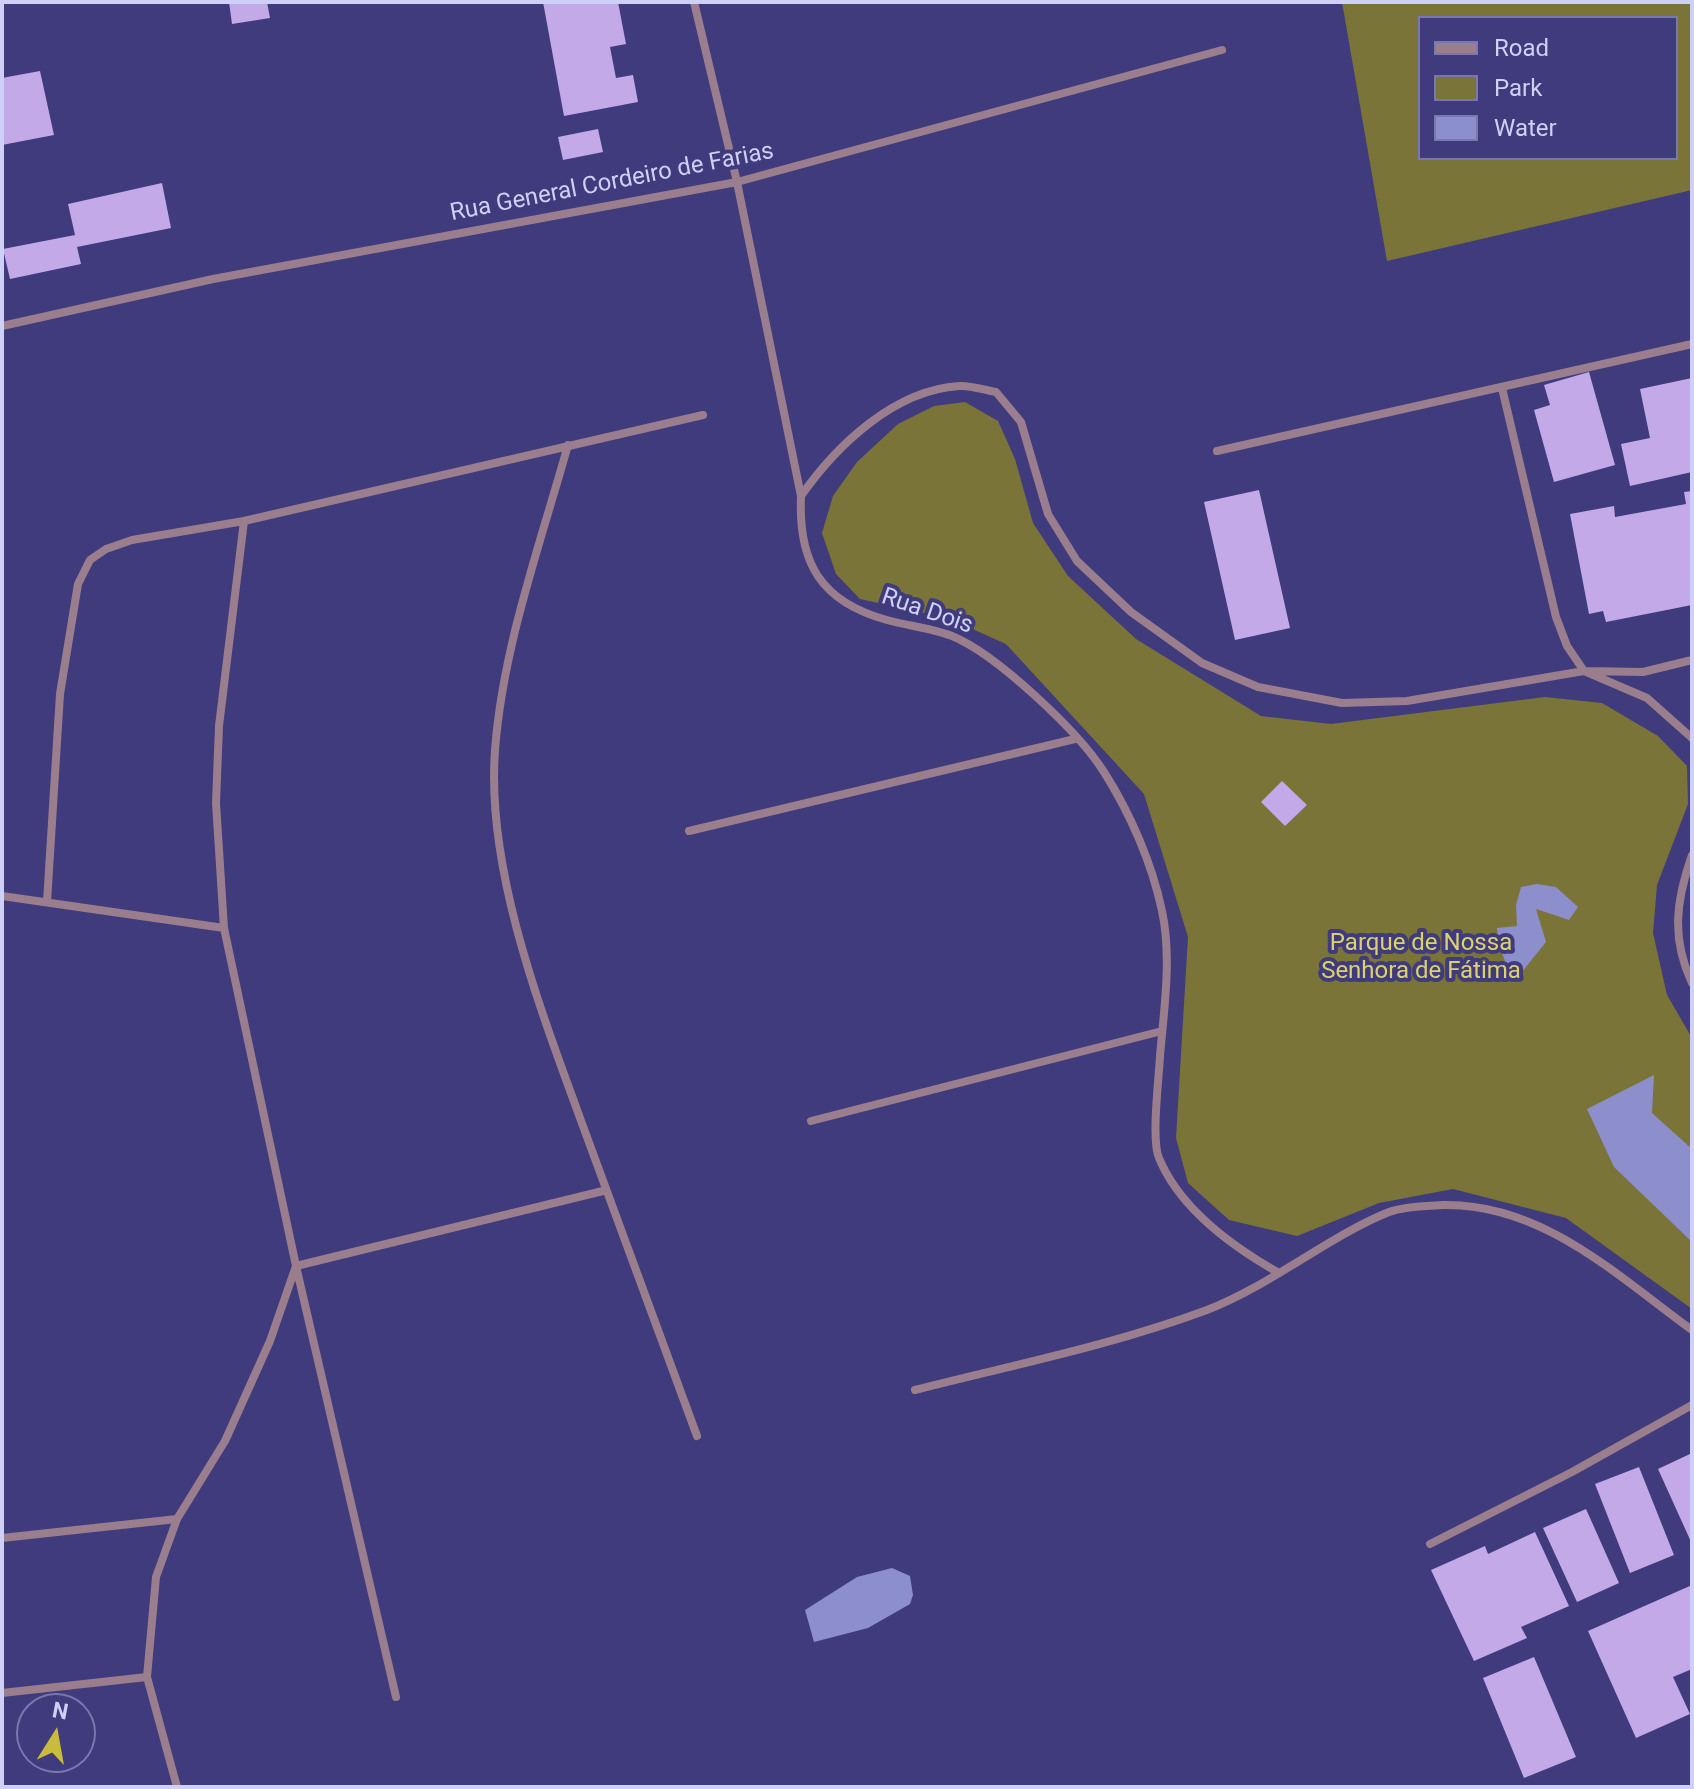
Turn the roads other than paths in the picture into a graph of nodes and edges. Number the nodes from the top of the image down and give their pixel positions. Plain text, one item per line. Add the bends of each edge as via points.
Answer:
1 (694, 2) edge
2 (1222, 50) dead end
3 (737, 182) junction
4 (2, 326) edge
5 (1692, 344) edge
6 (1502, 388) junction
7 (703, 415) dead end
8 (568, 445) junction
9 (1217, 451) dead end
10 (801, 496) junction
11 (244, 521) junction
12 (1692, 660) edge
13 (1584, 671) junction
14 (1692, 738) edge
15 (1075, 739) junction
16 (689, 831) dead end
17 (1692, 855) edge
18 (2, 896) edge
19 (47, 902) junction
20 (224, 928) junction
21 (1692, 983) edge
22 (1162, 1031) junction
23 (811, 1121) dead end
24 (603, 1191) junction
25 (296, 1266) junction
26 (1279, 1273) junction
27 (1692, 1330) edge
28 (915, 1390) dead end
29 (1692, 1405) edge
30 (697, 1436) dead end
31 (177, 1519) junction
32 (2, 1538) edge
33 (1430, 1544) dead end
34 (147, 1677) junction
35 (2, 1693) edge
36 (396, 1697) dead end
37 (177, 1787) edge

1 - 3 street, Rua Dois
2 - 3 street, Rua General Cordeiro de Farias
3 - 4 street, Rua General Cordeiro de Farias via 213,279
3 - 10 street, Rua Dois
5 - 6 street
6 - 9 street
6 - 13 street via 1556,617
7 - 8 street
8 - 11 street
8 - 24 street via 507,660 495,752 496,821 539,1006
10 - 13 street via 828,458 863,428 914,398 960,386 996,392 1021,422 1048,514 1077,561 1131,612 1202,663 1258,687 1342,703 1407,701
10 - 15 street, Rua Dois via 810,568 838,601 952,636 994,660
11 - 19 street via 132,540 90,560 78,584 60,694
11 - 20 street via 219,726 216,803
12 - 13 street via 1643,672
13 - 14 street via 1647,698
15 - 16 street
15 - 22 street, Rua Dois via 1103,770 1138,837 1162,911
17 - 21 street via 1678,893 1676,929
18 - 19 street
19 - 20 street
20 - 25 street
22 - 23 street
22 - 26 street, Rua Dois via 1157,1156 1175,1187 1212,1227
24 - 25 street
24 - 30 street
25 - 31 street via 270,1341 225,1441
25 - 36 street
26 - 27 street via 1391,1212 1469,1205 1519,1216 1567,1239
26 - 28 street via 1210,1309 1121,1339
29 - 33 street
31 - 32 street
31 - 34 street via 156,1577
34 - 35 street
34 - 37 street

